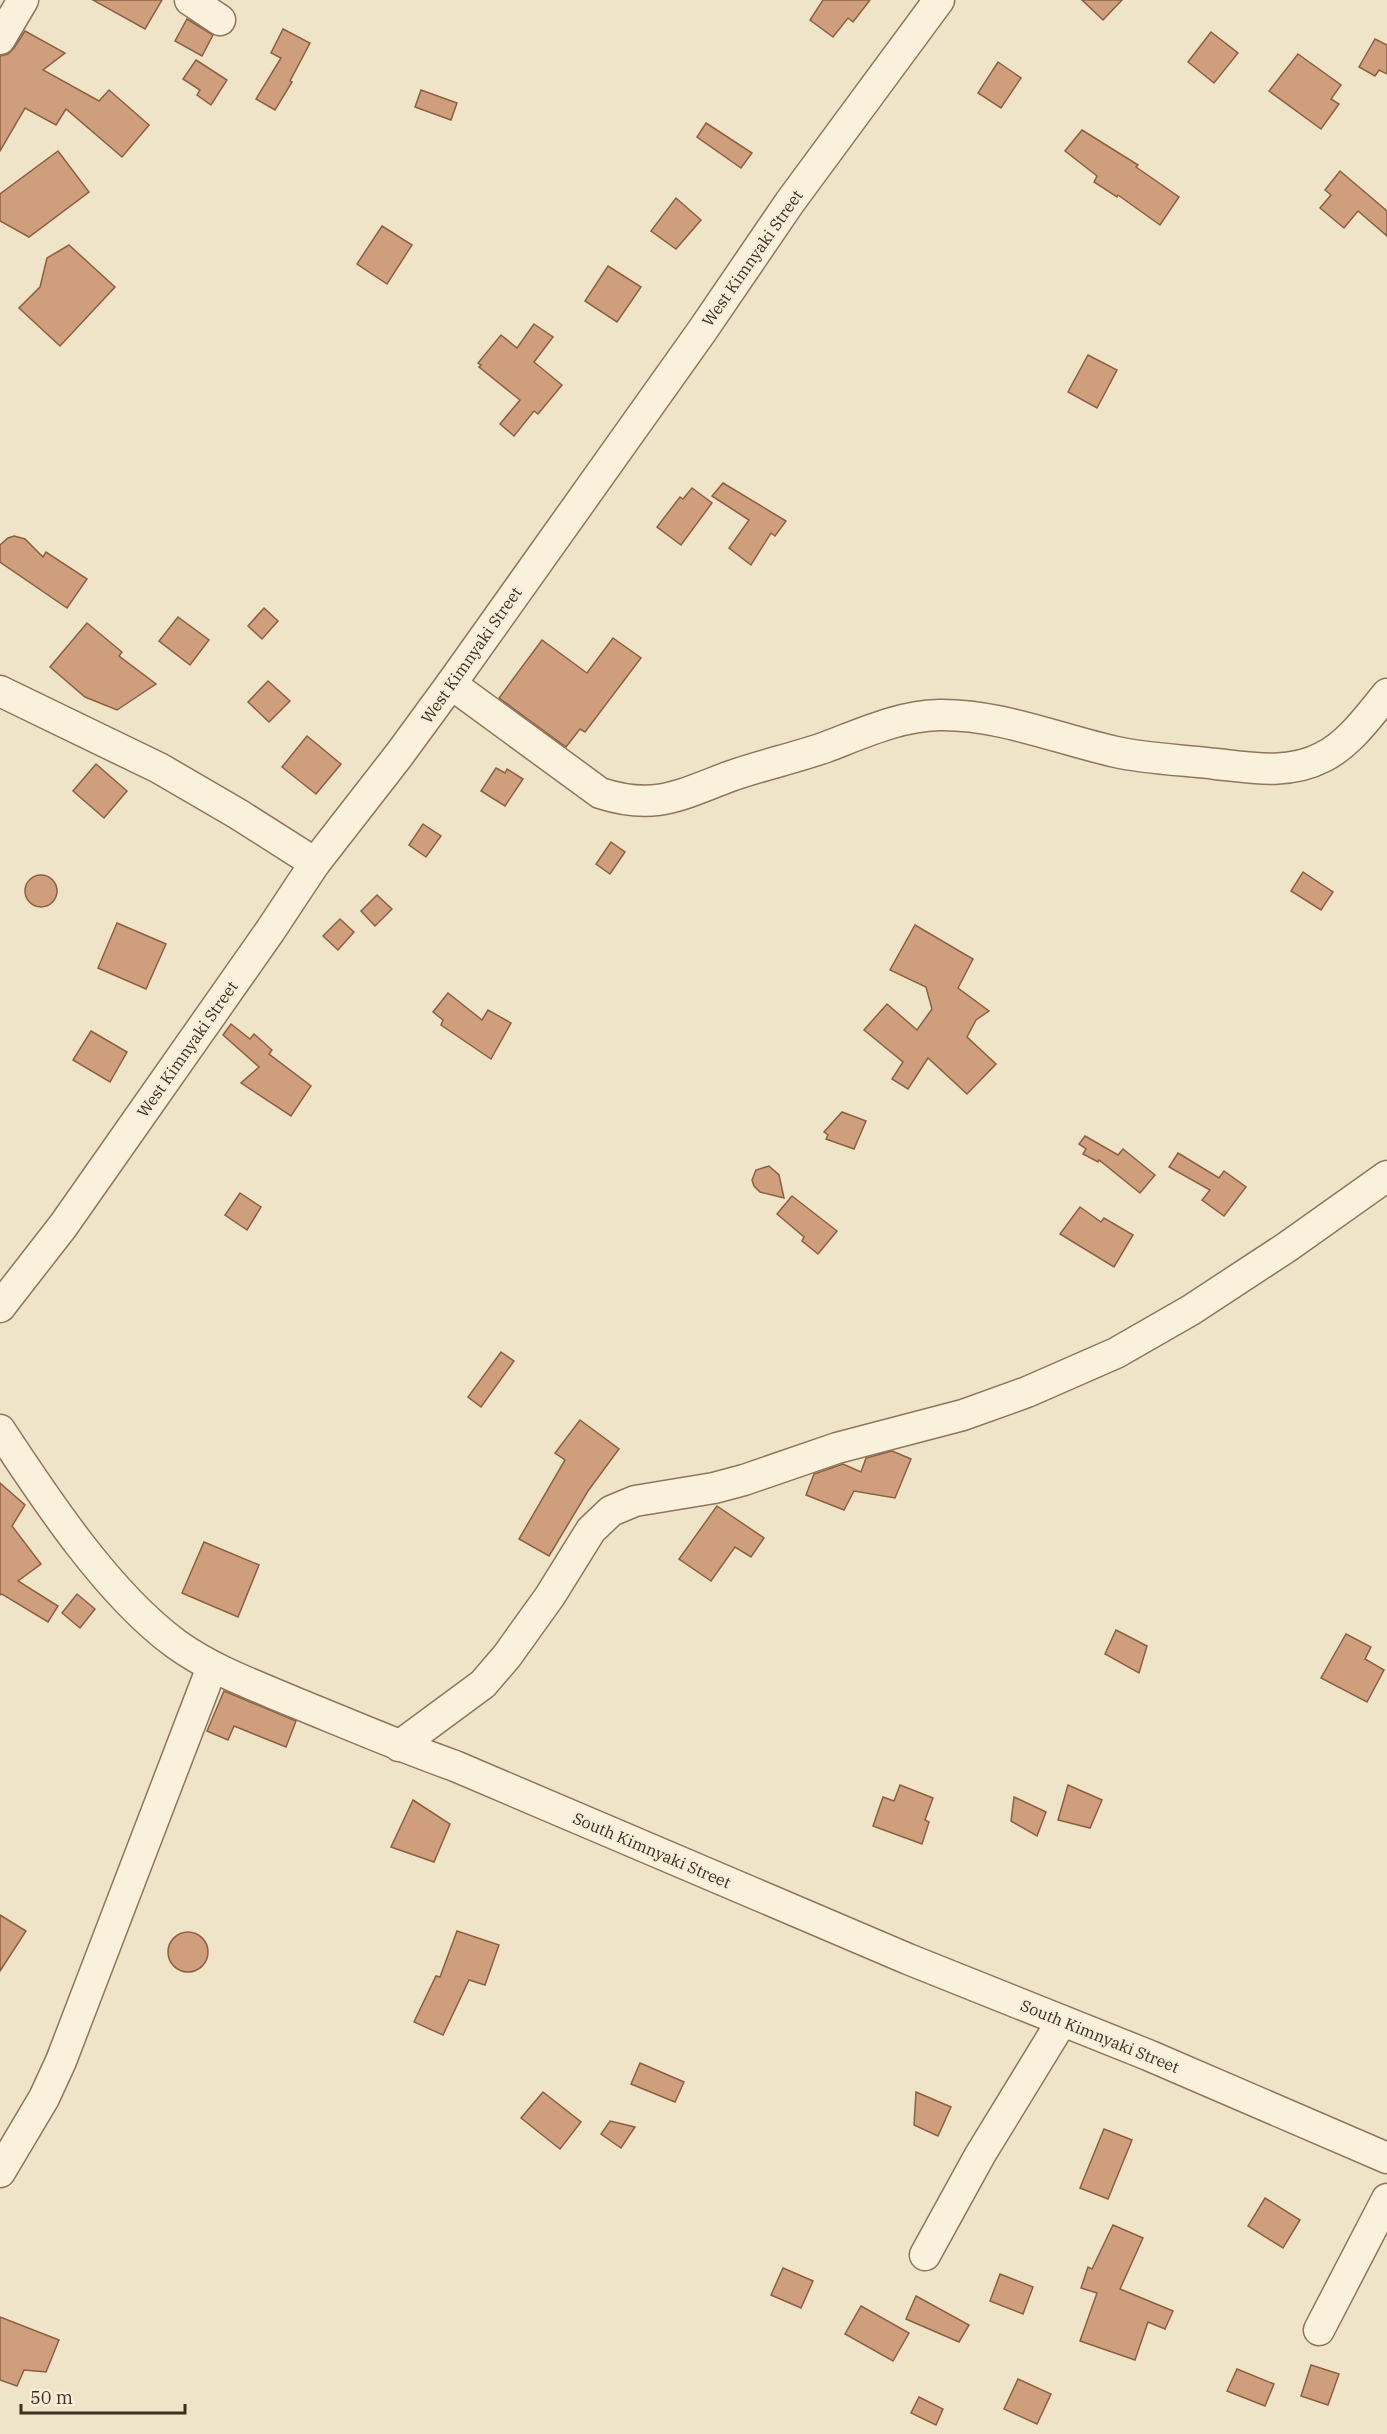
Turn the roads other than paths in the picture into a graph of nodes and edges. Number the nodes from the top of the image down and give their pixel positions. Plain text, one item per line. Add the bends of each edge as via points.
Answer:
1 (22, 0) edge
2 (190, 0) edge
3 (939, 0) edge
4 (220, 20) dead end
5 (0, 39) edge
6 (451, 684) junction
7 (0, 691) edge
8 (1387, 694) edge
9 (315, 863) junction
10 (1387, 1176) edge
11 (0, 1307) edge
12 (0, 1430) edge
13 (212, 1667) junction
14 (399, 1746) junction
15 (1062, 2021) junction
16 (1387, 2158) edge
17 (0, 2172) edge
18 (1387, 2199) edge
19 (925, 2255) dead end
20 (1319, 2330) dead end

1 - 5 street
2 - 4 street
3 - 6 street, West Kimnyaki Street via 790,202
6 - 8 street via 600,793 624,801 655,802 878,727 930,715 967,715 1119,753 1259,769 1291,768 1323,757 1357,731
6 - 9 street, West Kimnyaki Street
7 - 9 street via 159,768
9 - 11 street, West Kimnyaki Street via 63,1226
10 - 14 street via 1191,1310 1116,1353 1027,1392 744,1480 635,1501 611,1511 591,1530 550,1596 483,1684
12 - 13 street, South Kimnyaki Street via 85,1550 130,1603 175,1643
13 - 14 street, South Kimnyaki Street
13 - 17 street via 62,2061
14 - 15 street, South Kimnyaki Street
15 - 16 street, South Kimnyaki Street
15 - 19 street via 980,2155
18 - 20 street

